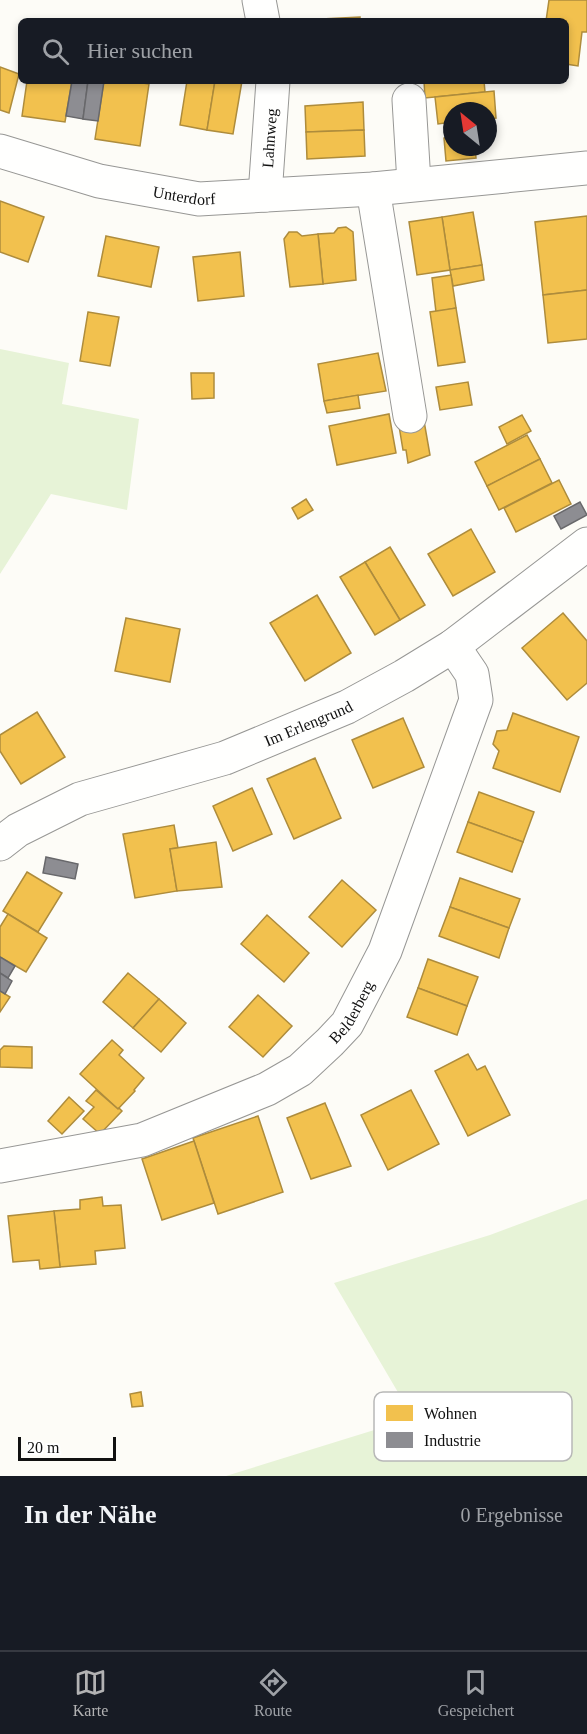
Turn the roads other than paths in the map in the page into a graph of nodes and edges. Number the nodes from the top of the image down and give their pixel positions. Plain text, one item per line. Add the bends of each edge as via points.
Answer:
1 (259, 0) edge
2 (262, 18) edge
3 (273, 84) edge
4 (409, 100) dead end
5 (0, 151) edge
6 (587, 168) edge
7 (414, 183) junction
8 (373, 189) junction
9 (265, 195) junction
10 (410, 416) dead end
11 (587, 544) edge
12 (453, 645) junction
13 (0, 844) edge
14 (0, 1166) edge

1 - 2 street
3 - 9 street, Lahnweg
4 - 7 street
5 - 9 street, Unterdorf via 99,181 199,199
6 - 7 street, Unterdorf
7 - 8 street, Unterdorf
8 - 9 street, Unterdorf
8 - 10 street
11 - 12 street, Im Erlengrund
12 - 13 street, Im Erlengrund via 347,707 225,758 80,799 18,830
12 - 14 street, Belderberg via 472,674 476,700 385,951 347,1024 300,1070 267,1089 142,1140

